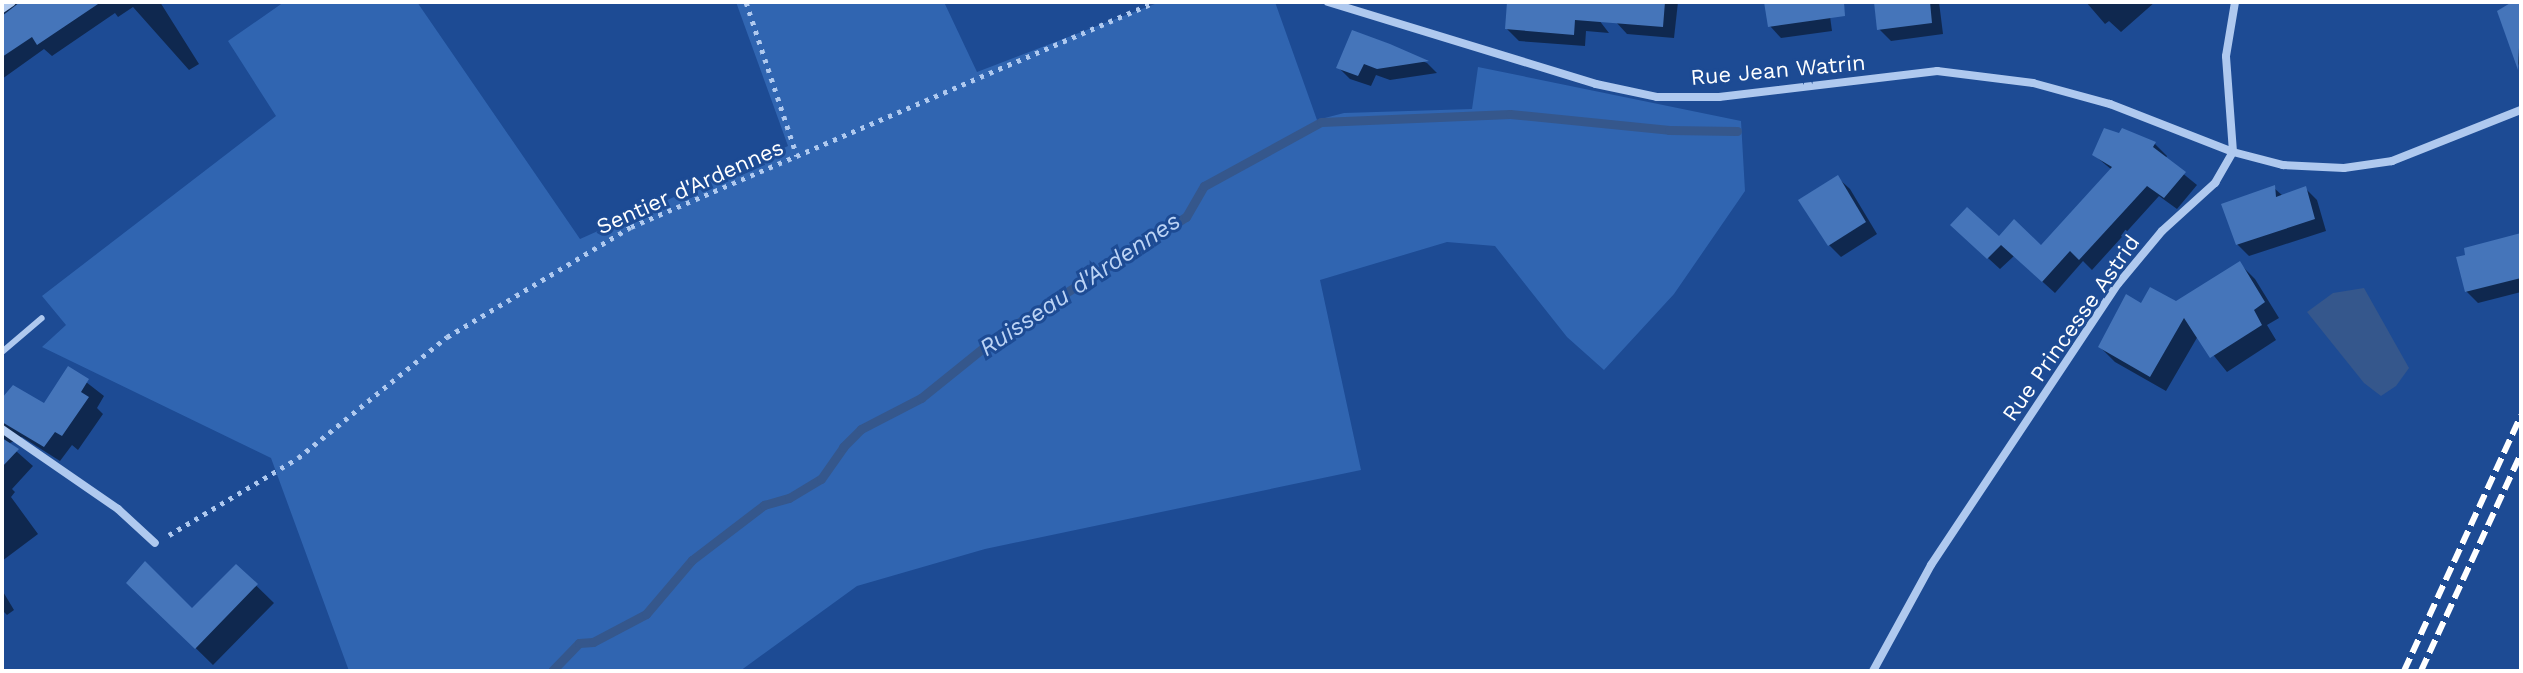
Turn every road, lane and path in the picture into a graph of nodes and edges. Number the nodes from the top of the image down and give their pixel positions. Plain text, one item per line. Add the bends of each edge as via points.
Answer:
1 (12, 2) edge
2 (746, 2) edge
3 (1155, 2) edge
4 (1328, 2) edge
5 (2235, 2) edge
6 (2, 9) edge
7 (2521, 110) edge
8 (2233, 152) junction
9 (797, 156) junction
10 (42, 318) dead end
11 (2, 352) edge
12 (2, 429) edge
13 (155, 543) joint
14 (1873, 671) edge

1 - 6 street
2 - 9 path
3 - 9 path, Sentier d'Ardennes
4 - 8 street, Rue Jean Watrin via 1596,84 1657,97 1719,97 1937,71 2033,83 2110,104
5 - 8 street via 2226,56
7 - 8 street via 2380,163 2344,168 2283,165
8 - 14 street, Rue Princesse Astrid via 2215,183 2162,231 2118,284 1931,565
9 - 13 path, Sentier d'Ardennes via 631,227 447,337 298,458
10 - 11 lane
12 - 13 street via 118,509

